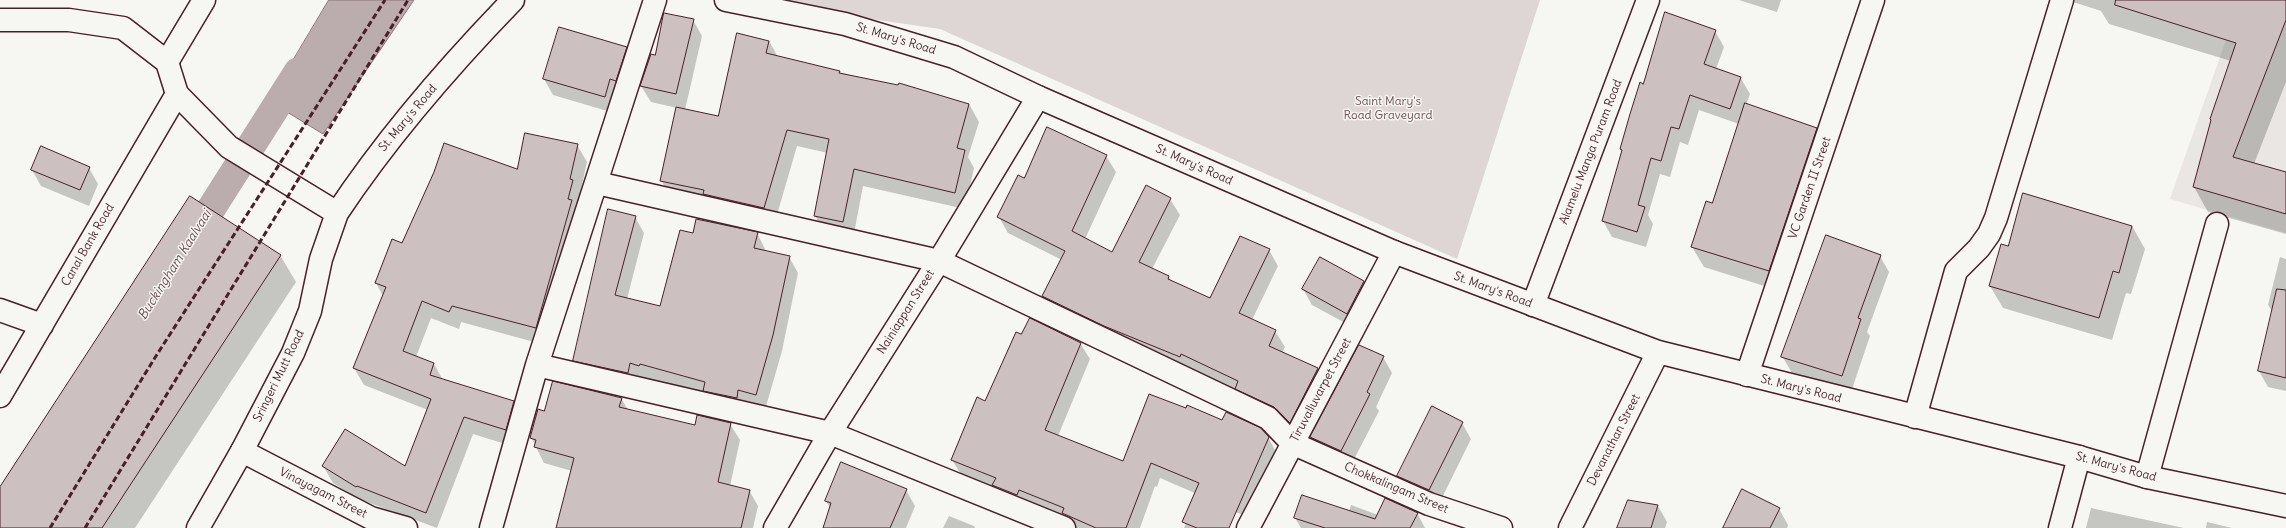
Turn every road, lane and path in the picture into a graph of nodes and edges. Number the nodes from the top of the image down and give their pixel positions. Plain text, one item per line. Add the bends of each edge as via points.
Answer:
1 (204, 0) edge
2 (513, 0) edge
3 (655, 0) edge
4 (726, 0) edge
5 (1648, 0) edge
6 (1873, 0) edge
7 (2062, 0) edge
8 (0, 20) edge
9 (167, 62) junction
10 (177, 94) junction
11 (1038, 97) junction
12 (597, 182) junction
13 (337, 213) junction
14 (2217, 224) dead end
15 (1394, 252) junction
16 (939, 261) junction
17 (1534, 304) junction
18 (0, 310) edge
19 (42, 325) junction
20 (1658, 352) junction
21 (537, 365) junction
22 (1747, 375) junction
23 (0, 396) edge
24 (1915, 417) junction
25 (830, 433) junction
26 (1292, 443) junction
27 (242, 451) junction
28 (2079, 457) junction
29 (2147, 477) junction
30 (2286, 506) edge
31 (198, 528) edge
32 (406, 528) edge
33 (490, 528) edge
34 (775, 528) edge
35 (1064, 528) edge
36 (1248, 528) edge
37 (1501, 528) edge
38 (1570, 528) edge
39 (2060, 528) edge

1 - 9 street
2 - 13 street, St. Mary's Road via 458,59 364,173
3 - 12 street
4 - 11 street, St. Mary's Road via 845,24 954,57
5 - 17 street, Alamelu Manga Puram Road
6 - 22 street, VC Garden II Street
7 - 24 street via 1996,218 1979,248 1956,271
8 - 9 street via 69,20 123,28
9 - 10 street
10 - 13 street via 229,147
10 - 19 street, Canal Bank Road
11 - 15 street, St. Mary's Road
11 - 16 street, Nainiappan Street
12 - 16 street
12 - 21 street
13 - 27 street, Sringeri Mutt Road via 321,259 310,311 293,353
14 - 29 street
15 - 17 street, St. Mary's Road
15 - 26 street, Tiruvalluvarpet Street
16 - 25 street, Nainiappan Street
16 - 26 street via 1268,418
17 - 20 street, St. Mary's Road
18 - 19 street
19 - 23 street, Canal Bank Road
20 - 22 street, St. Mary's Road
20 - 38 street, Devanathan Street
21 - 25 street
21 - 33 street
22 - 24 street, St. Mary's Road
24 - 28 street, St. Mary's Road
25 - 34 street, Nainiappan Street
25 - 35 street
26 - 36 street, Tiruvalluvarpet Street
26 - 37 street, Chokkalingam Street via 1429,504
27 - 31 street, Sringeri Mutt Road
27 - 32 street, Vinayagam Street via 371,518
28 - 29 street, St. Mary's Road
28 - 39 street
29 - 30 street, St. Mary's Road

